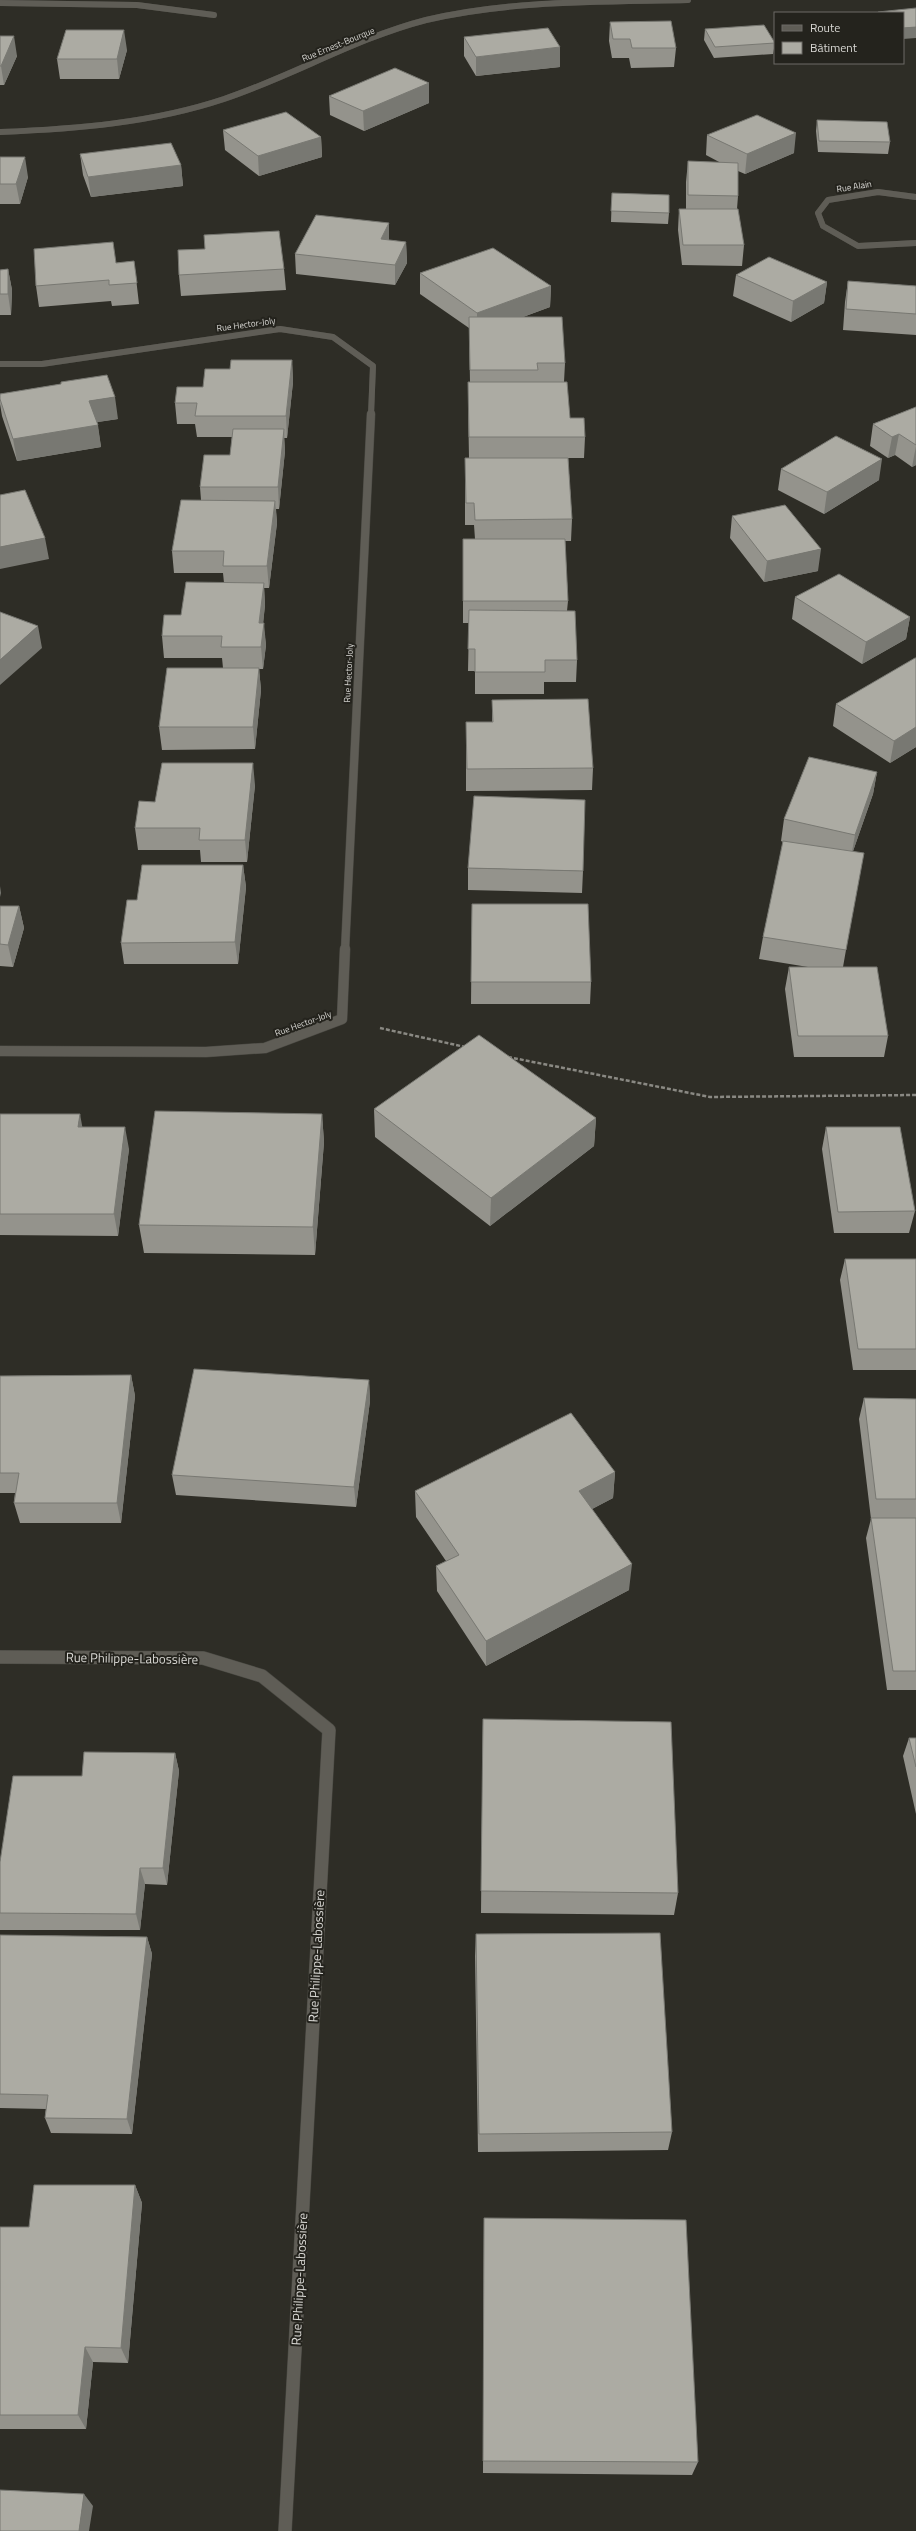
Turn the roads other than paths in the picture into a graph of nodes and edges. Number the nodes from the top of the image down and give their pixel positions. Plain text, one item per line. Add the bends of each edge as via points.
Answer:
1 (688, 0) edge
2 (0, 3) edge
3 (214, 15) dead end
4 (0, 132) edge
5 (916, 198) edge
6 (916, 243) edge
7 (0, 364) edge
8 (0, 1052) edge
9 (0, 1657) edge
10 (285, 2531) edge

1 - 4 street, Rue Ernest-Bourque via 527,4 474,10 402,28 256,87 192,108 116,124
2 - 3 street via 138,4 189,9
5 - 6 street, Rue Alain via 871,193 828,200 818,213 823,226 858,246
7 - 8 street, Rue Hector-Joly via 42,364 280,329 333,337 373,366 342,1019 265,1048 206,1052
9 - 10 street, Rue Philippe-Labossière via 203,1658 262,1676 329,1730

